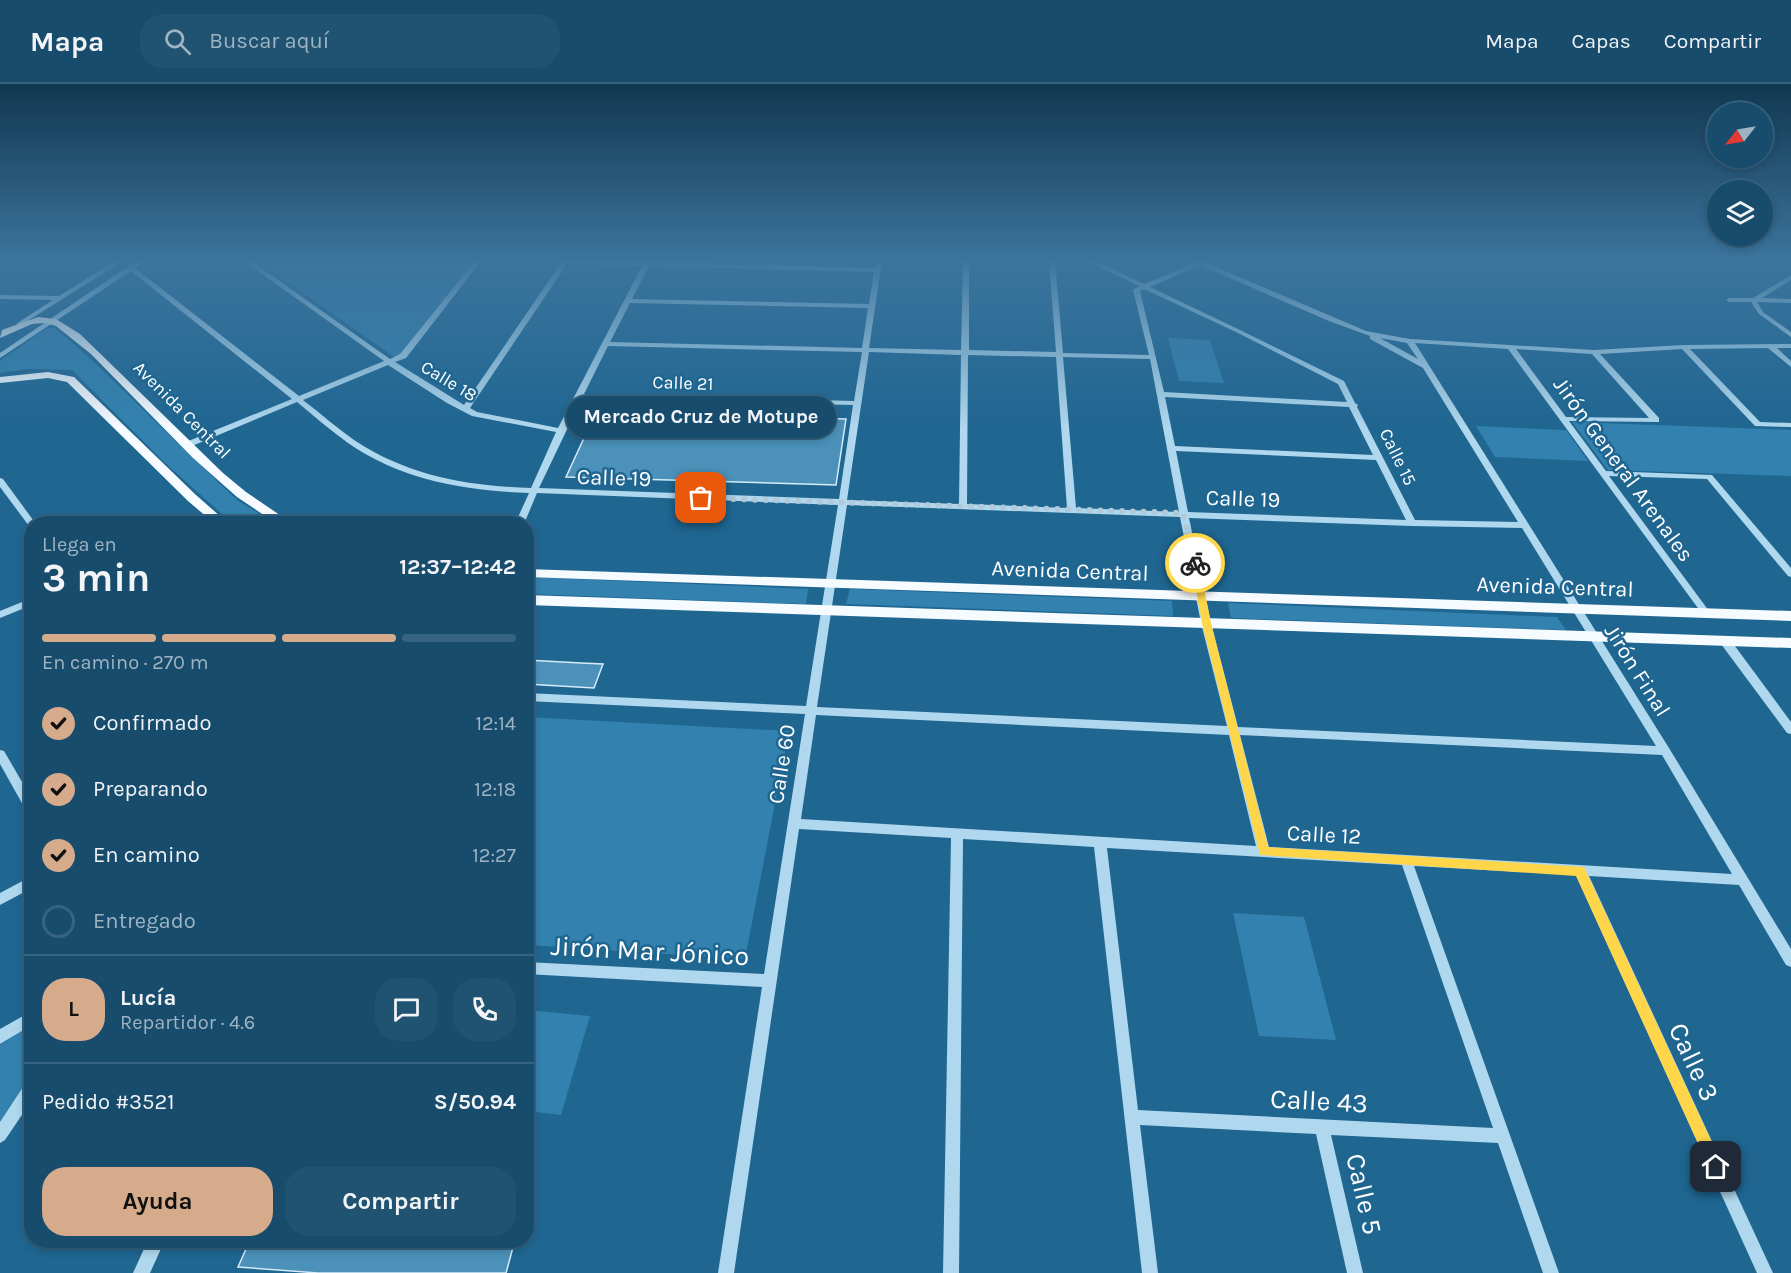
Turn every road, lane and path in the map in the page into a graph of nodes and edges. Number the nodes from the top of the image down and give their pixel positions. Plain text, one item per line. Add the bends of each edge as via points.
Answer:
1 (31, 316) edge
2 (59, 316) edge
3 (192, 316) edge
4 (325, 316) edge
5 (434, 316) edge
6 (528, 316) edge
7 (621, 316) edge
8 (872, 316) edge
9 (965, 316) edge
10 (1056, 316) edge
11 (1143, 316) edge
12 (1208, 316) edge
13 (1325, 316) edge
14 (1766, 316) edge
15 (52, 321) junction
16 (19, 324) junction
17 (1364, 333) junction
18 (0, 335) edge
19 (1791, 335) edge
20 (1410, 341) junction
21 (606, 344) junction
22 (1770, 346) junction
23 (1791, 346) edge
24 (1684, 347) junction
25 (1511, 348) junction
26 (867, 351) junction
27 (965, 352) junction
28 (1594, 352) junction
29 (1058, 354) junction
30 (0, 356) edge
31 (1153, 357) junction
32 (391, 363) junction
33 (1791, 365) edge
34 (1425, 366) junction
35 (0, 380) edge
36 (1160, 394) junction
37 (579, 396) junction
38 (297, 401) junction
39 (858, 403) junction
40 (1354, 405) junction
41 (465, 409) junction
42 (1562, 418) junction
43 (1791, 425) edge
44 (561, 431) junction
45 (189, 444) junction
46 (1170, 448) junction
47 (1380, 458) junction
48 (1603, 473) junction
49 (0, 481) edge
50 (534, 492) junction
51 (843, 503) junction
52 (963, 505) junction
53 (1072, 509) junction
54 (1183, 513) junction
55 (26, 516) edge
56 (208, 516) edge
57 (272, 516) edge
58 (523, 516) edge
59 (1412, 523) junction
60 (1524, 525) junction
61 (534, 573) edge
62 (1791, 574) edge
63 (831, 582) junction
64 (1203, 596) junction
65 (534, 600) edge
66 (24, 604) edge
67 (1576, 608) junction
68 (827, 610) junction
69 (1706, 613) junction
70 (0, 615) edge
71 (1791, 616) edge
72 (1206, 623) junction
73 (1594, 636) junction
74 (1725, 641) junction
75 (1791, 643) edge
76 (534, 698) edge
77 (811, 711) junction
78 (1791, 730) edge
79 (1234, 731) junction
80 (1665, 751) junction
81 (0, 754) edge
82 (24, 797) edge
83 (794, 824) junction
84 (957, 834) junction
85 (1100, 842) junction
86 (1264, 852) junction
87 (1406, 860) junction
88 (1580, 871) junction
89 (1743, 880) junction
90 (24, 886) edge
91 (0, 899) edge
92 (1791, 962) edge
93 (534, 968) edge
94 (771, 981) junction
95 (24, 1022) edge
96 (0, 1037) edge
97 (24, 1098) edge
98 (1133, 1117) junction
99 (1322, 1126) junction
100 (0, 1135) edge
101 (1503, 1136) junction
102 (153, 1248) edge
103 (141, 1273) edge
104 (726, 1273) edge
105 (951, 1273) edge
106 (1150, 1273) edge
107 (1355, 1273) edge
108 (1551, 1273) edge
109 (1765, 1273) edge

1 - 16 street
2 - 15 street
3 - 38 street, Calle 19
4 - 32 street, Calle 18
5 - 32 street via 403,356
6 - 41 street
7 - 21 street
8 - 26 street, Calle 60
9 - 27 street
10 - 29 street
11 - 31 street
12 - 40 street, Calle 15 via 1334,377
13 - 17 street
14 - 19 street
15 - 16 main road
15 - 30 street
15 - 45 main road, Avenida Central via 90,348
16 - 18 main road
17 - 20 street
17 - 34 street
20 - 25 street
20 - 34 street, Jirón Final
21 - 26 street
21 - 37 street
22 - 23 street
22 - 24 street
22 - 33 street
24 - 28 street
24 - 43 street via 1758,424
25 - 28 street
25 - 42 street, Jirón General Arenales
26 - 27 street
26 - 39 street, Calle 60
27 - 29 street
27 - 52 street
28 - 42 street via 1656,420
29 - 31 street
29 - 53 street
31 - 36 street
32 - 38 street
32 - 41 street, Calle 18
34 - 60 street, Jirón Final
35 - 56 main road via 48,375 70,379
36 - 40 street
36 - 46 street
37 - 39 street, Calle 21
37 - 44 street
38 - 45 street
38 - 50 street, Calle 19 via 352,442 432,479
39 - 51 street, Calle 60
40 - 47 street, Calle 15
41 - 44 street, Calle 18 via 505,422
42 - 48 street, Jirón General Arenales
44 - 50 street
45 - 57 main road, Avenida Central via 235,491
46 - 47 street
46 - 54 street
47 - 59 street, Calle 15
48 - 62 street via 1709,477
48 - 69 street, Jirón General Arenales
49 - 55 street
50 - 51 street, Calle 19
50 - 58 street
51 - 52 street, Calle 19
51 - 63 street, Calle 60
52 - 53 street, Calle 19
53 - 54 street, Calle 19
54 - 59 street, Calle 19
54 - 64 street
59 - 60 street, Calle 19
60 - 67 street, Jirón Final
61 - 63 main road, Avenida Central
63 - 64 main road, Avenida Central
63 - 68 street, Calle 60
64 - 67 main road, Avenida Central
64 - 72 street
65 - 68 main road
66 - 70 street
67 - 69 main road, Avenida Central
67 - 73 street, Jirón Final
68 - 72 main road
68 - 77 street, Calle 60
69 - 71 main road, Avenida Central
72 - 73 main road
72 - 79 street
73 - 74 main road
73 - 80 street, Jirón Final
74 - 75 main road
74 - 78 street
76 - 77 street
77 - 79 street
77 - 83 street, Calle 60
79 - 80 street
79 - 86 street
80 - 89 street, Jirón Final
81 - 82 street
83 - 84 street, Calle 12
83 - 94 street, Calle 60
84 - 85 street, Calle 12
84 - 105 street
85 - 86 street, Calle 12
85 - 98 street
86 - 87 street, Calle 12
87 - 88 street, Calle 12
87 - 101 street
88 - 89 street, Calle 12
88 - 109 street, Calle 3
89 - 92 street, Jirón Final
90 - 91 street
93 - 94 street, Jirón Mar Jónico
94 - 104 street, Calle 60
95 - 96 street
97 - 100 street
98 - 99 street, Calle 43
98 - 106 street
99 - 101 street, Calle 43
99 - 107 street, Calle 5
101 - 108 street
102 - 103 street

